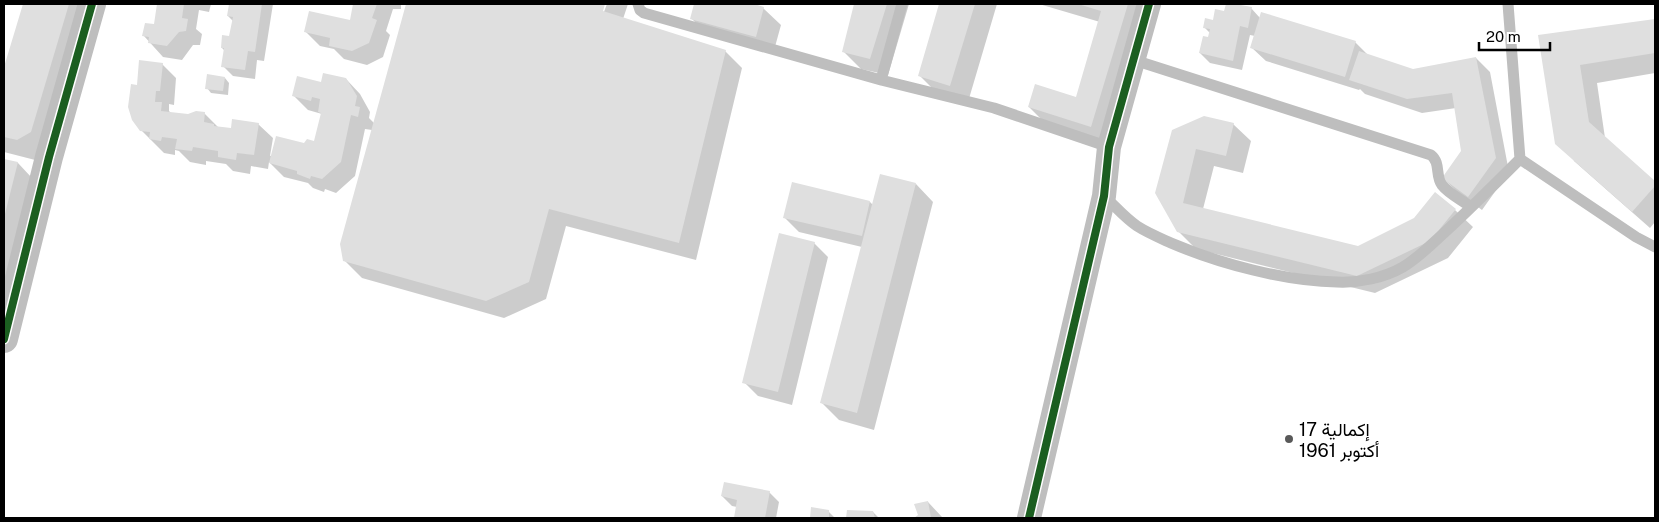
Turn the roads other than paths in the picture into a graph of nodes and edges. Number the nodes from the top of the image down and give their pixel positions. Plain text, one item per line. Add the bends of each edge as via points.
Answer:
1 (92, 4) edge
2 (638, 4) edge
3 (902, 4) edge
4 (1149, 4) edge
5 (1508, 4) edge
6 (1134, 60) junction
7 (881, 80) junction
8 (1109, 147) junction
9 (1520, 159) junction
10 (1104, 196) junction
11 (1471, 207) junction
12 (1655, 247) edge
13 (4, 339) edge
14 (1029, 518) edge

1 - 13 street via 49,156
2 - 7 lane via 644,13
3 - 7 lane
4 - 6 street
5 - 9 lane
6 - 8 street
6 - 11 lane via 1431,156 1438,165 1441,184
7 - 8 lane via 994,108
8 - 10 street
9 - 11 lane
9 - 12 lane
10 - 11 lane via 1138,227 1209,258 1294,278 1340,282 1385,276 1403,267 1417,258
10 - 14 street

